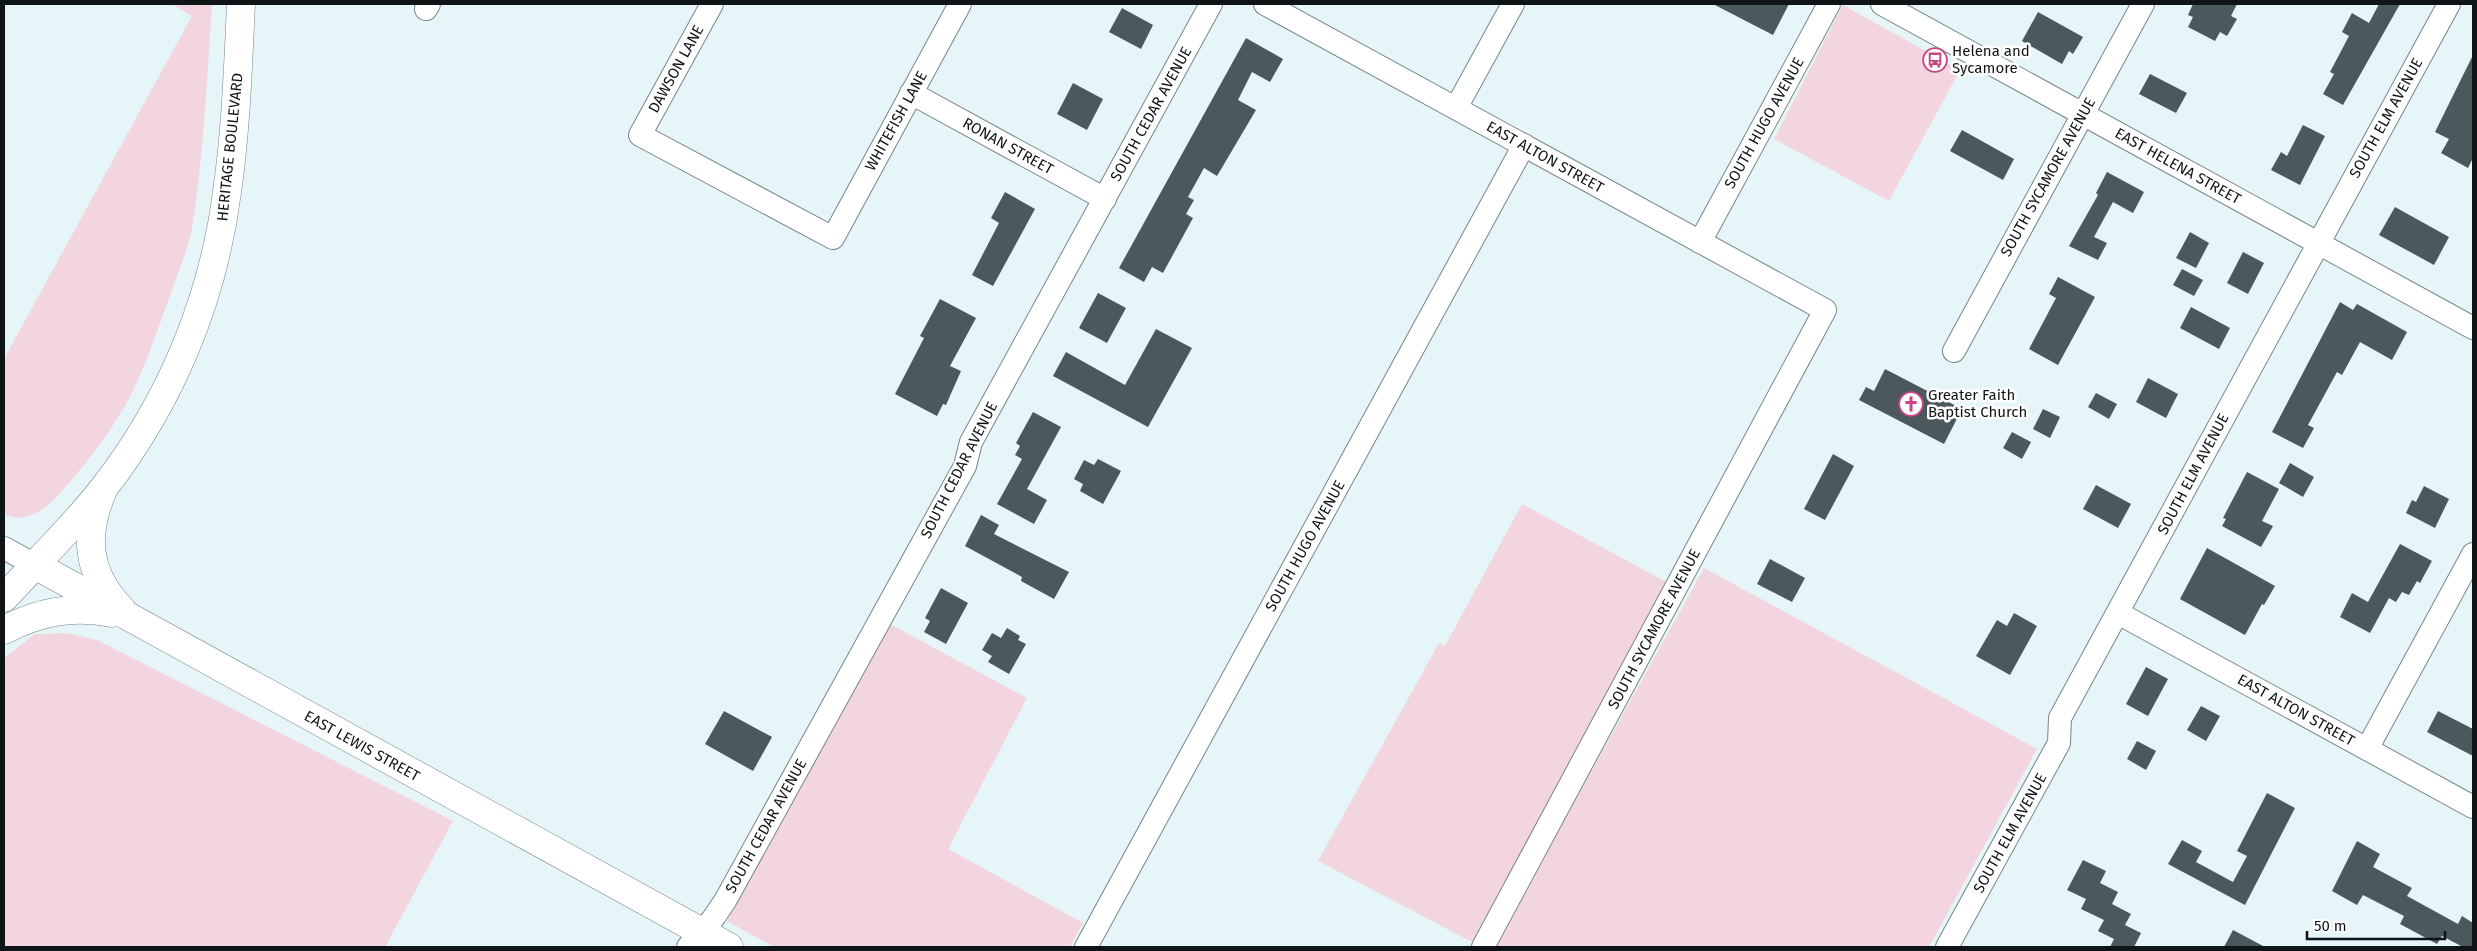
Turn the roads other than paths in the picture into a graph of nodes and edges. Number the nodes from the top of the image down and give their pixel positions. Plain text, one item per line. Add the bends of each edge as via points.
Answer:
1 (242, 4) edge
2 (712, 4) edge
3 (960, 4) edge
4 (1211, 4) edge
5 (1265, 4) edge
6 (1513, 4) edge
7 (1829, 4) edge
8 (1882, 4) edge
9 (2143, 4) edge
10 (2448, 4) edge
11 (911, 93) junction
12 (1456, 108) junction
13 (2083, 114) junction
14 (1524, 145) junction
15 (1104, 198) junction
16 (833, 238) joint
17 (1700, 242) junction
18 (2318, 242) junction
19 (1825, 310) joint
20 (2473, 328) edge
21 (1954, 351) dead end
22 (104, 488) junction
23 (4, 548) edge
24 (2473, 554) edge
25 (35, 566) junction
26 (4, 598) edge
27 (2118, 613) junction
28 (130, 618) junction
29 (4, 630) edge
30 (2367, 749) junction
31 (2473, 807) edge
32 (694, 940) edge
33 (729, 947) edge
34 (1086, 947) edge
35 (1483, 947) edge
36 (1947, 947) edge

1 - 22 main road, HERITAGE BOULEVARD via 227,193 208,284 194,330 172,379 134,446
2 - 16 street, DAWSON LANE via 640,135
3 - 11 street, WHITEFISH LANE
4 - 15 street, SOUTH CEDAR AVENUE
5 - 12 street, EAST ALTON STREET
6 - 12 street
7 - 17 street, SOUTH HUGO AVENUE
8 - 13 street, EAST HELENA STREET
9 - 13 street, SOUTH SYCAMORE AVENUE
10 - 18 street, SOUTH ELM AVENUE
11 - 15 street, RONAN STREET
11 - 16 street, WHITEFISH LANE
12 - 14 street, EAST ALTON STREET
13 - 18 street, EAST HELENA STREET
13 - 21 street, SOUTH SYCAMORE AVENUE
14 - 17 street, EAST ALTON STREET
14 - 34 street, SOUTH HUGO AVENUE
15 - 32 street, SOUTH CEDAR AVENUE via 971,442 965,466 725,901
17 - 19 street, EAST ALTON STREET
18 - 20 street, EAST HELENA STREET
18 - 27 street, SOUTH ELM AVENUE
19 - 35 street, SOUTH SYCAMORE AVENUE
22 - 25 main road, HERITAGE BOULEVARD
22 - 28 main road via 90,532 93,561 102,586
23 - 25 street
24 - 30 street
25 - 26 main road
25 - 28 main road, EAST LEWIS STREET
27 - 30 street, EAST ALTON STREET
27 - 36 street, SOUTH ELM AVENUE via 2060,718 2059,743
28 - 29 main road via 99,610 64,609 38,615
28 - 32 main road, EAST LEWIS STREET
30 - 31 street, EAST ALTON STREET
32 - 33 main road, EAST LEWIS STREET

